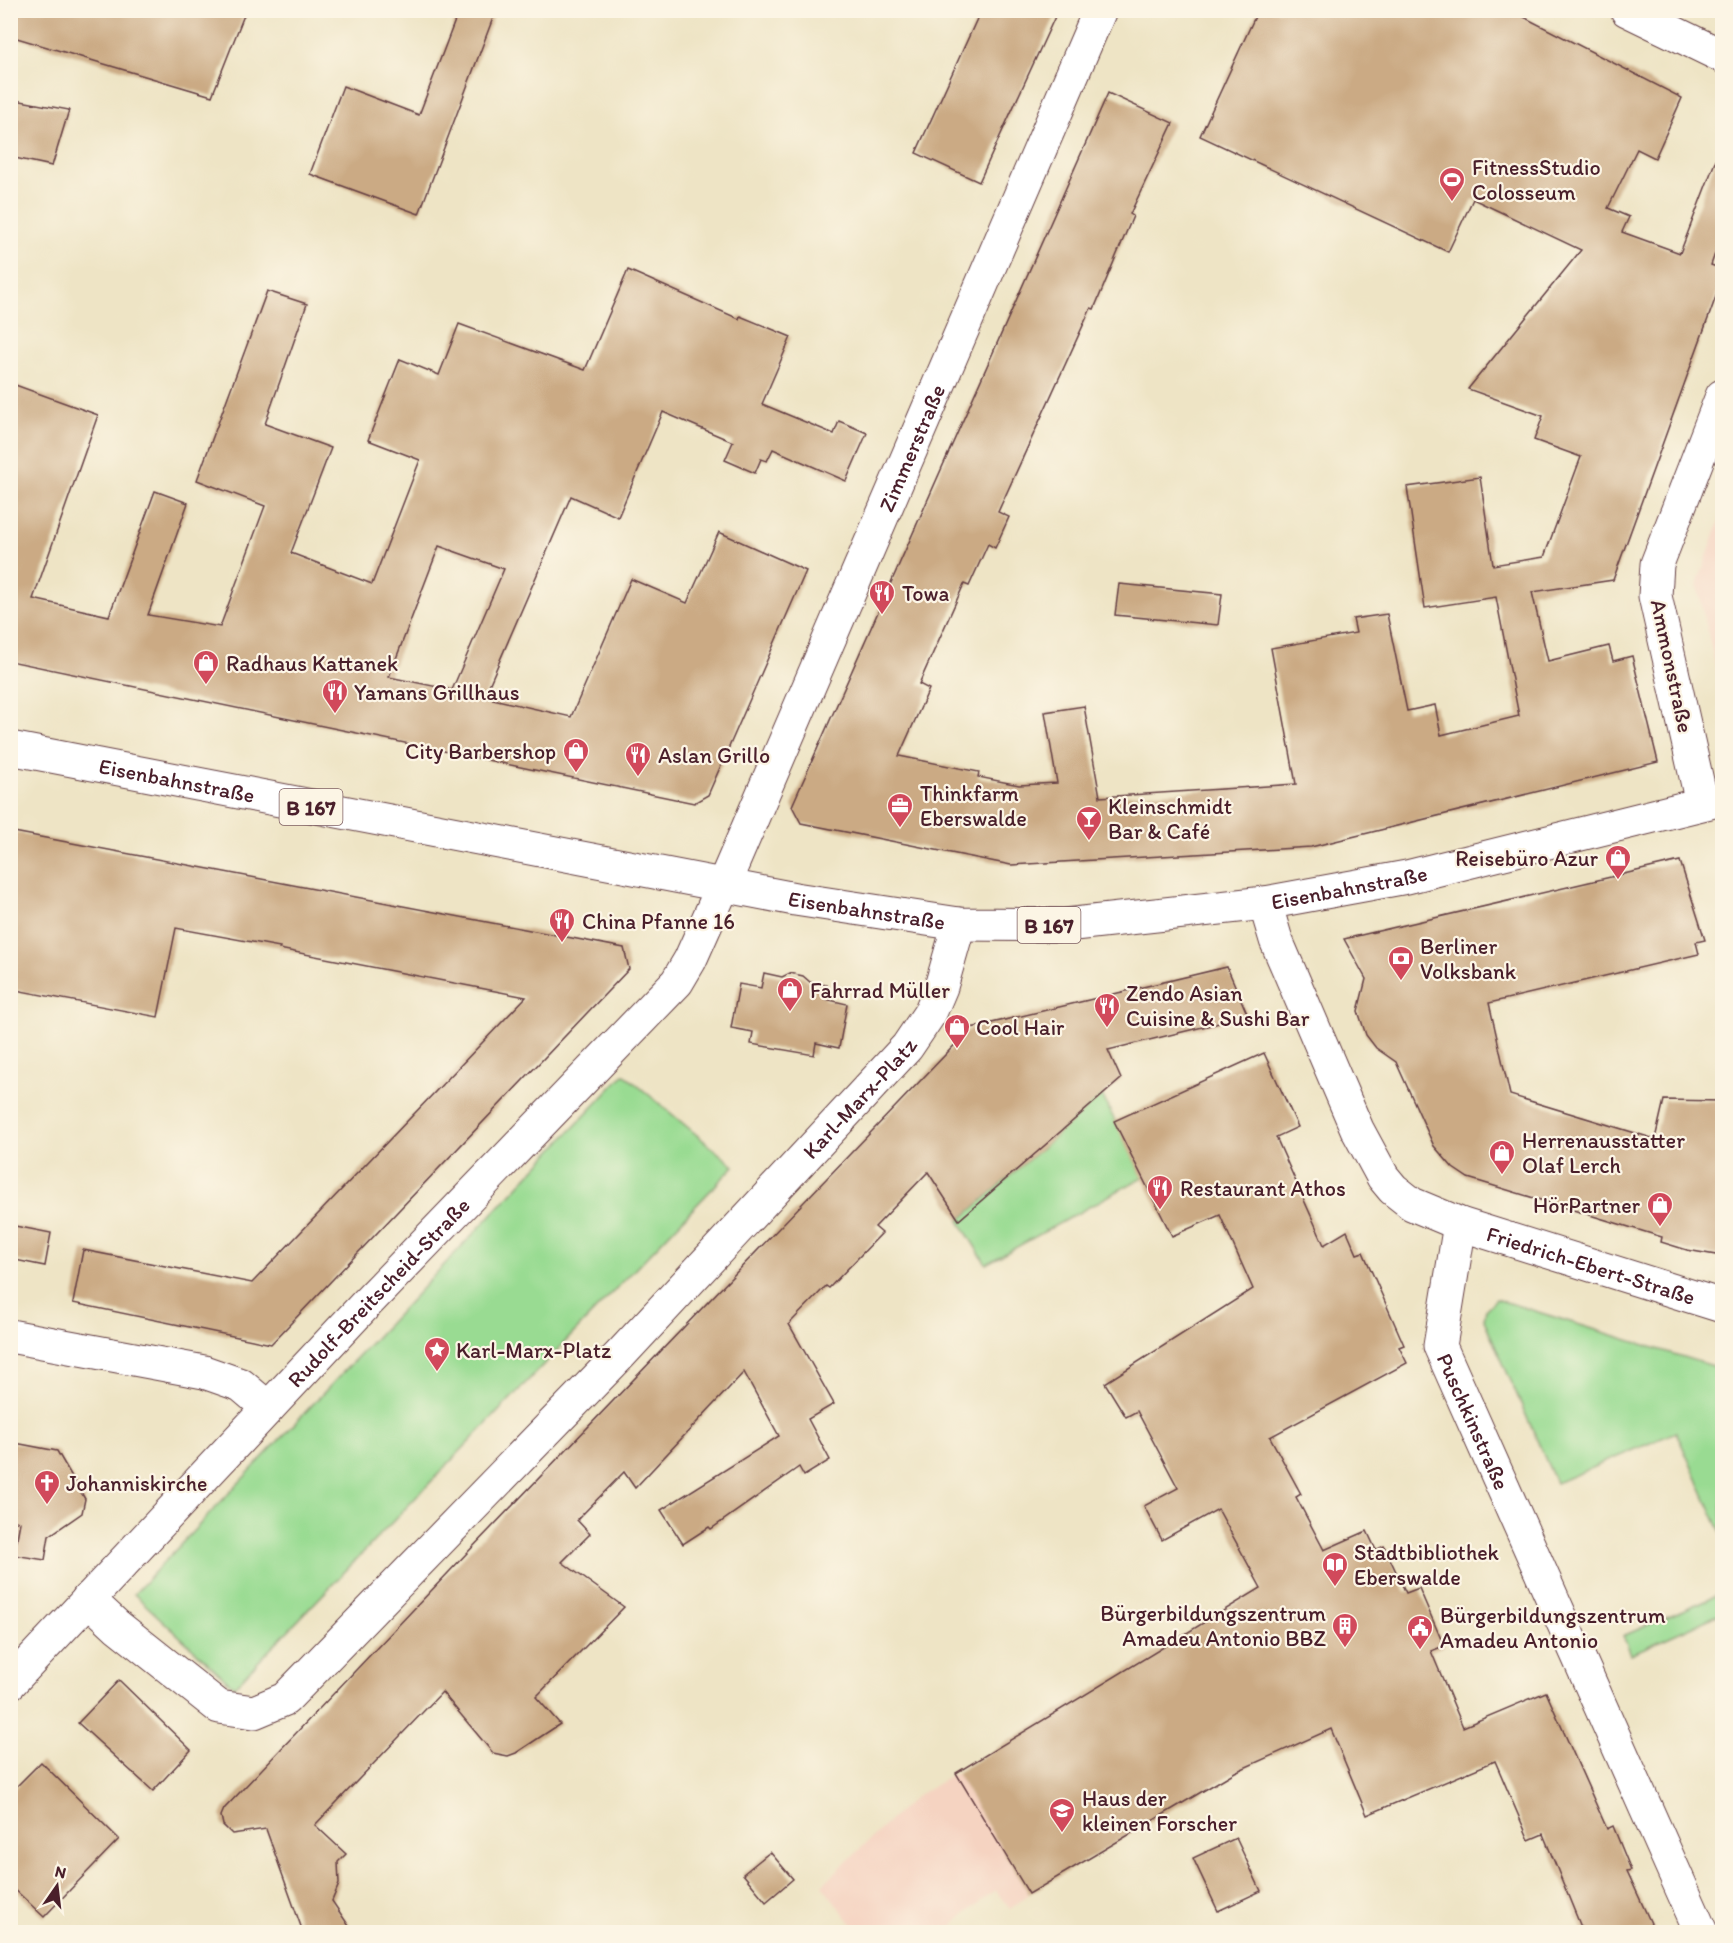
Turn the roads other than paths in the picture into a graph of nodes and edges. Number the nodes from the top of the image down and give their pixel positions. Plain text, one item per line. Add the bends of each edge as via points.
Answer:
1 (1100, 10) edge
2 (1627, 10) edge
3 (1722, 56) edge
4 (1722, 396) edge
5 (10, 748) edge
6 (1712, 801) edge
7 (723, 885) junction
8 (1265, 903) junction
9 (959, 924) junction
10 (1460, 1224) junction
11 (1722, 1306) edge
12 (10, 1336) edge
13 (268, 1408) junction
14 (88, 1599) junction
15 (10, 1683) edge
16 (1701, 1932) edge

1 - 7 street, Zimmerstraße
2 - 3 street
4 - 6 street, Ammonstraße via 1657,564 1655,596
5 - 7 street, Eisenbahnstraße / B 167
6 - 8 street, Eisenbahnstraße / B 167 via 1407,877
7 - 9 street, Eisenbahnstraße / B 167
7 - 13 street, Rudolf-Breitscheid-Straße via 690,960 676,982
8 - 9 street, Eisenbahnstraße / B 167 via 1065,926
8 - 10 street via 1276,940 1357,1129 1383,1177 1412,1204
9 - 14 street, Karl-Marx-Platz via 941,987 930,1013 907,1047 620,1355 285,1699 254,1712 219,1707
10 - 11 street, Friedrich-Ebert-Straße
10 - 16 street, Puschkinstraße via 1440,1346
12 - 13 street via 204,1372 241,1385
13 - 14 street, Rudolf-Breitscheid-Straße
14 - 15 street, Rudolf-Breitscheid-Straße

